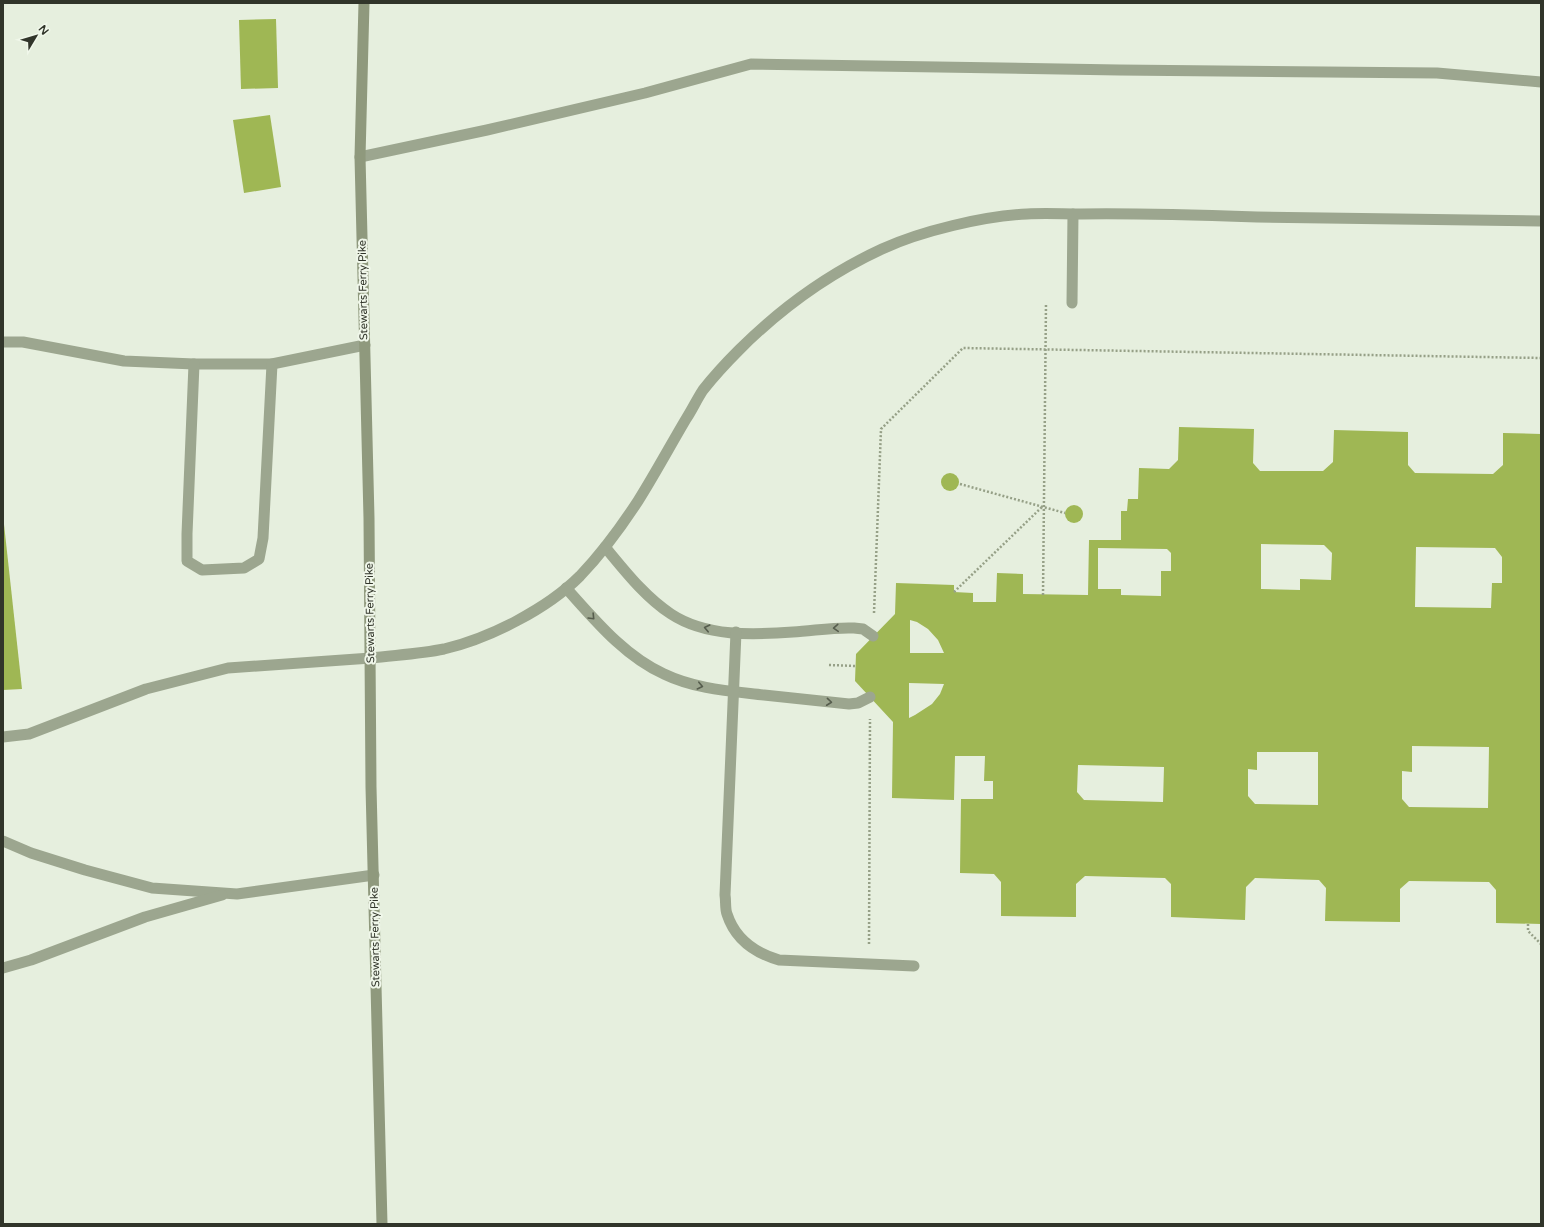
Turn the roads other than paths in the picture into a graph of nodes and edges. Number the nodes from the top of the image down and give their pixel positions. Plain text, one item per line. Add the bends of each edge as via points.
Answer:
1 (364, 3) edge
2 (1541, 82) edge
3 (360, 157) junction
4 (1073, 214) junction
5 (1541, 221) edge
6 (1072, 303) dead end
7 (3, 342) edge
8 (365, 345) junction
9 (194, 364) junction
10 (272, 364) junction
11 (605, 547) junction
12 (566, 588) junction
13 (736, 632) junction
14 (873, 636) road end
15 (370, 658) junction
16 (733, 691) junction
17 (870, 697) road end
18 (3, 737) edge
19 (3, 841) edge
20 (374, 875) junction
21 (231, 893) junction
22 (914, 966) dead end
23 (3, 968) edge
24 (382, 1224) edge

1 - 3 main road, Stewarts Ferry Pike
2 - 3 street via 1437,73 751,64 630,97
3 - 8 main road, Stewarts Ferry Pike
4 - 5 street
4 - 6 street
4 - 11 street via 1025,214 992,218 922,234 885,248 813,287 757,332 703,390 639,500
7 - 9 street via 24,342 124,361
8 - 10 street
8 - 15 main road, Stewarts Ferry Pike
9 - 10 street
9 - 10 street via 187,561 202,570 244,568 259,559 263,538
11 - 12 street
13 -> 11 street via 695,626 672,615 648,595
12 - 15 street via 530,613 470,641 443,649
12 -> 16 street via 619,644 650,666 682,681 702,687
14 -> 13 street via 854,628 758,634
13 - 16 street
15 - 18 street via 228,668 146,689 29,734
15 - 20 main road, Stewarts Ferry Pike
16 -> 17 street via 849,704
16 - 22 street via 725,896 727,913 733,928 753,949 764,956 779,960
19 - 21 street via 85,870 152,888
20 - 21 street
20 - 24 main road, Stewarts Ferry Pike
21 - 23 street via 145,916 31,960

